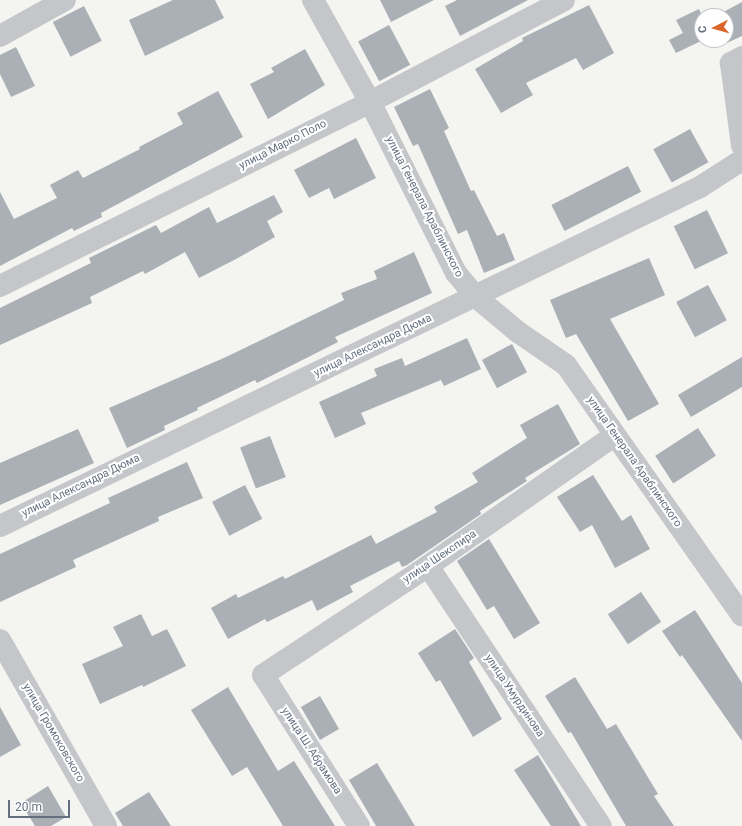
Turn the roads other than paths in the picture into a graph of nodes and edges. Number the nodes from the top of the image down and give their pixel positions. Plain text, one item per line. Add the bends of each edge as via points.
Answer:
1 (66, 0) edge
2 (313, 0) edge
3 (564, 0) edge
4 (0, 36) edge
5 (742, 57) edge
6 (370, 102) junction
7 (742, 145) edge
8 (742, 160) edge
9 (0, 286) edge
10 (476, 297) junction
11 (615, 435) junction
12 (0, 526) edge
13 (428, 566) junction
14 (742, 615) edge
15 (0, 640) edge
16 (263, 675) joint
17 (106, 826) edge
18 (359, 826) edge
19 (601, 826) edge

1 - 4 street
2 - 6 street, улица Генерала Араблинского
3 - 6 street, улица Марко Поло
5 - 7 street via 731,63
6 - 9 street, улица Марко Поло
6 - 10 street, улица Генерала Араблинского via 456,273
8 - 10 street, улица Александра Дюма via 700,188
10 - 11 street, улица Генерала Араблинского via 518,332 566,365
10 - 12 street, улица Александра Дюма
11 - 13 street, улица Шекспира
11 - 14 street, улица Генерала Араблинского
13 - 16 street, улица Шекспира
13 - 19 street, улица Умурдинова
15 - 17 street, улица Громоковского
16 - 18 street, улица Ш. Абрамова

